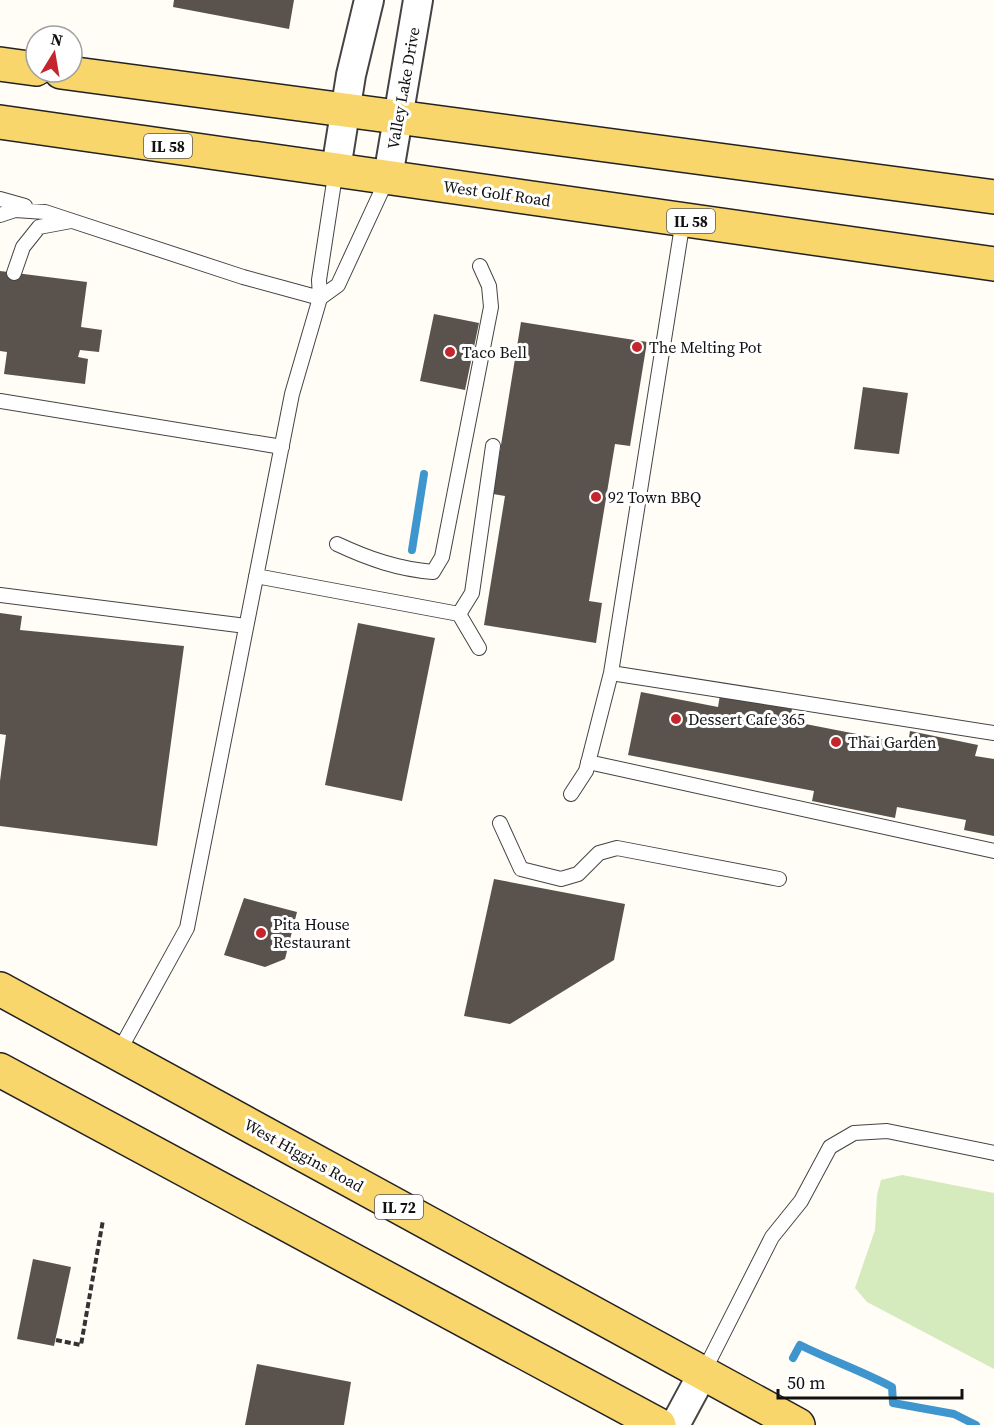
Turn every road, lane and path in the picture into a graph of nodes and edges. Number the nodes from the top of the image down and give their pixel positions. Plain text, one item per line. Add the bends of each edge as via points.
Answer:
1 (369, 0) edge
2 (418, 0) edge
3 (0, 64) edge
4 (24, 67) edge
5 (84, 75) edge
6 (345, 109) junction
7 (397, 117) junction
8 (0, 122) edge
9 (336, 169) junction
10 (388, 177) junction
11 (994, 197) edge
12 (0, 199) edge
13 (45, 212) junction
14 (0, 215) edge
15 (76, 220) junction
16 (683, 220) junction
17 (994, 264) edge
18 (480, 266) dead end
19 (15, 273) dead end
20 (320, 298) junction
21 (0, 401) edge
22 (493, 446) dead end
23 (282, 447) junction
24 (337, 544) dead end
25 (256, 576) junction
26 (0, 595) edge
27 (459, 614) junction
28 (246, 626) junction
29 (479, 648) dead end
30 (611, 673) junction
31 (994, 733) edge
32 (588, 762) junction
33 (572, 794) dead end
34 (500, 823) dead end
35 (994, 851) edge
36 (778, 879) dead end
37 (0, 989) edge
38 (118, 1053) junction
39 (0, 1070) edge
40 (994, 1153) edge
41 (103, 1220) dead end
42 (56, 1340) dead end
43 (703, 1372) junction
44 (659, 1425) edge
45 (675, 1425) edge
46 (798, 1425) edge

1 - 6 street
2 - 7 street, Valley Lake Drive
3 - 4 main road
5 - 6 main road
6 - 7 main road
6 - 9 street
7 - 10 street, Valley Lake Drive
7 - 11 main road
8 - 9 main road, West Golf Road / IL 58
9 - 10 main road, West Golf Road / IL 58
9 - 20 lane via 319,280
10 - 16 main road, West Golf Road / IL 58
10 - 20 lane via 338,285
12 - 13 lane
13 - 14 lane via 15,210
13 - 15 lane
15 - 19 lane via 39,227 23,247
15 - 20 lane via 243,277
16 - 17 main road, West Golf Road / IL 58
16 - 30 lane
18 - 24 lane via 489,286 491,307 442,557 433,572 408,570 367,559
20 - 23 lane via 292,394
21 - 23 lane
22 - 27 lane via 472,593
23 - 25 lane
25 - 27 lane
25 - 28 lane
26 - 28 lane
27 - 29 lane
28 - 38 lane via 187,928
30 - 31 lane
30 - 32 lane
32 - 33 lane
32 - 35 lane
34 - 36 lane via 521,869 561,879 578,874 599,853 617,848
37 - 38 main road, West Higgins Road / IL 72
38 - 43 main road, West Higgins Road / IL 72
39 - 44 main road
40 - 43 lane via 887,1131 854,1133 830,1148 801,1201 772,1238
41 - 42 path via 81,1345
43 - 45 street
43 - 46 main road, West Higgins Road / IL 72

